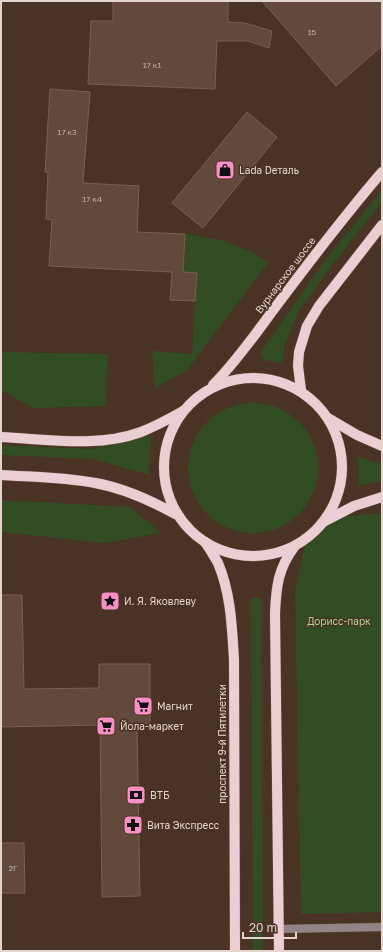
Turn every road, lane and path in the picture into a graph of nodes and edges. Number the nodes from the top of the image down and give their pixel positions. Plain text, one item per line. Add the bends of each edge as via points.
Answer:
1 (382, 172) edge
2 (382, 225) edge
3 (301, 390) junction
4 (206, 391) junction
5 (184, 410) junction
6 (328, 418) junction
7 (1, 437) edge
8 (382, 446) edge
9 (1, 475) edge
10 (382, 497) edge
11 (175, 514) junction
12 (322, 524) junction
13 (205, 542) junction
14 (296, 545) junction
15 (382, 927) edge
16 (279, 929) junction
17 (235, 951) edge
18 (279, 951) edge

1 - 4 main road, Вурнарское шоссе via 316,252 238,357
2 - 3 main road via 327,295 307,326 302,338 298,366
3 - 4 main road via 270,378 252,377 229,380
3 - 6 main road
4 - 5 main road
5 - 7 main road via 140,432 99,440
5 - 11 main road via 167,447 165,465 168,497
6 - 8 main road
6 - 12 main road via 336,438 340,461 339,484 333,506
9 - 11 main road via 96,483 124,490
10 - 12 main road via 354,506
11 - 13 main road via 188,529
12 - 14 main road
13 - 14 main road via 235,553 261,556 278,553
13 - 17 main road, проспект 9-й Пятилетки via 225,582 232,628
14 - 16 main road via 287,556 278,578 275,614
15 - 16 street
16 - 18 main road

